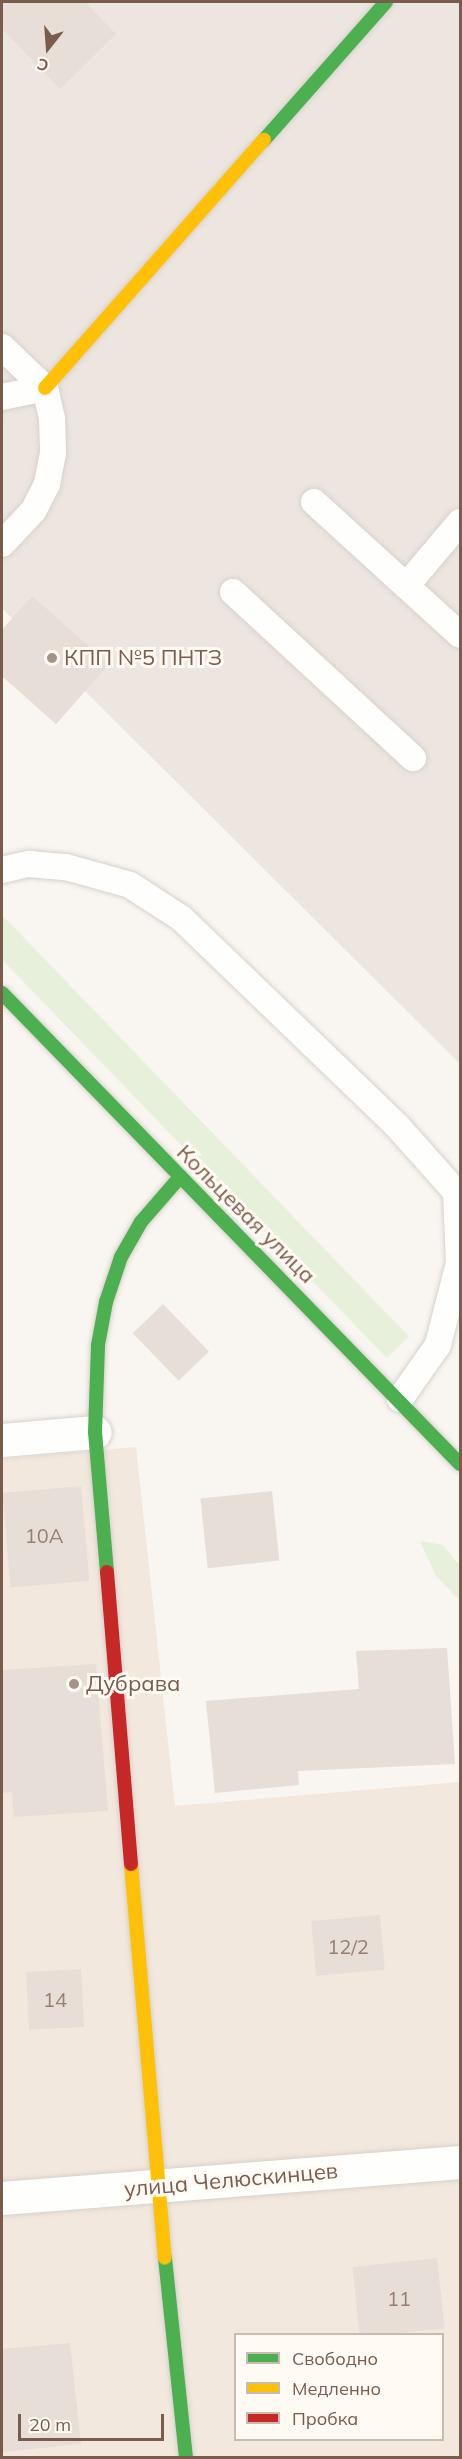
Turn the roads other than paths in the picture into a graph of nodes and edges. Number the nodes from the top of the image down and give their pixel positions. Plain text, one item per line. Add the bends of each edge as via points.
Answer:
1 (386, 2) edge
2 (2, 347) edge
3 (45, 388) junction
4 (2, 397) edge
5 (314, 502) dead end
6 (460, 522) edge
7 (2, 544) edge
8 (406, 586) junction
9 (233, 592) dead end
10 (460, 635) edge
11 (413, 758) dead end
12 (2, 870) edge
13 (2, 993) edge
14 (180, 1177) junction
15 (400, 1399) junction
16 (95, 1432) junction
17 (2, 1440) edge
18 (460, 1464) edge
19 (460, 2162) edge
20 (158, 2186) junction
21 (2, 2198) edge
22 (186, 2457) edge

1 - 3 street
2 - 3 lane
3 - 4 lane
3 - 7 lane via 52,419 53,453 47,484 33,511
5 - 8 lane
6 - 8 lane
8 - 10 lane
9 - 11 lane
12 - 15 lane via 29,864 66,867 130,885 181,918 399,1127 456,1192 459,1263 438,1345
13 - 14 street, Кольцевая улица
14 - 15 street, Кольцевая улица
14 - 16 street via 141,1222 121,1257 106,1302 99,1345
15 - 18 street, Кольцевая улица
16 - 17 street
16 - 20 street
19 - 20 street, улица Челюскинцев
20 - 21 street, улица Челюскинцев
20 - 22 street

